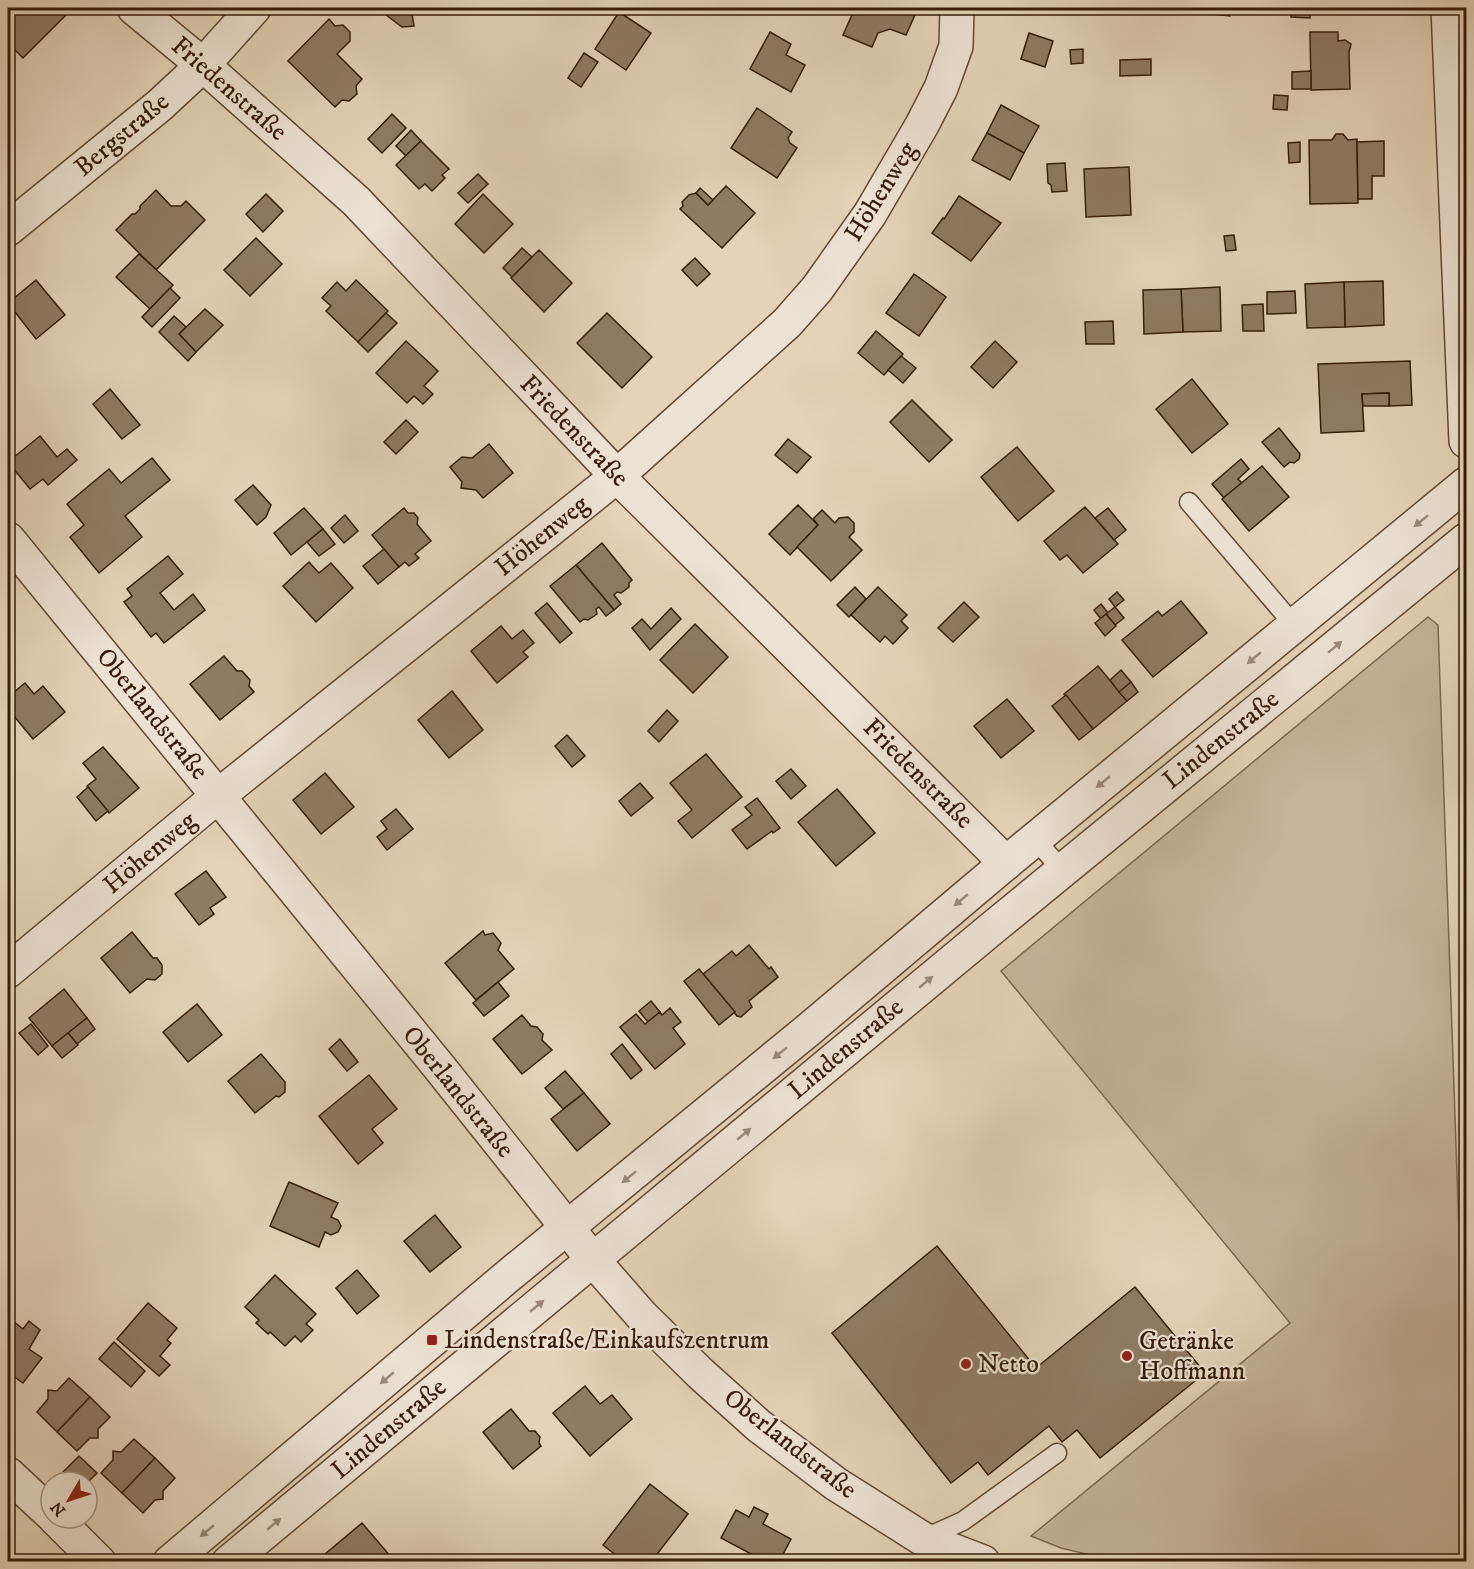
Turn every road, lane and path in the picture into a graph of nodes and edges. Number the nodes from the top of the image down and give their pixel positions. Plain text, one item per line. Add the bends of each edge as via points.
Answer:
1 (134, 8) edge
2 (254, 8) edge
3 (957, 8) edge
4 (1448, 8) edge
5 (203, 65) junction
6 (8, 229) edge
7 (1467, 441) edge
8 (618, 477) junction
9 (1467, 484) edge
10 (1189, 502) dead end
11 (8, 539) edge
12 (1467, 540) edge
13 (1294, 625) junction
14 (218, 796) junction
15 (1035, 838) junction
16 (1006, 862) junction
17 (1062, 870) junction
18 (8, 971) edge
19 (807, 1031) junction
20 (832, 1061) junction
21 (567, 1228) junction
22 (593, 1260) junction
23 (1057, 1454) dead end
24 (8, 1474) edge
25 (39, 1503) edge
26 (67, 1530) edge
27 (918, 1550) edge
28 (99, 1562) edge
29 (170, 1562) edge
30 (229, 1562) edge
31 (983, 1562) edge

1 - 5 street, Friedenstraße
2 - 5 street, Bergstraße
3 - 8 street, Höhenweg via 956,46 941,88 870,214 817,289 787,323
4 - 7 street
5 - 6 street, Bergstraße
5 - 8 street, Friedenstraße via 356,201
8 - 14 street, Höhenweg
8 - 16 street, Friedenstraße
9 -> 13 street, Lindenstraße
10 - 13 lane
11 - 14 street, Oberlandstraße
17 -> 12 street, Lindenstraße
13 -> 15 street, Lindenstraße
14 - 18 street, Höhenweg
14 - 21 street, Oberlandstraße
15 - 16 street, Lindenstraße
15 - 17 lane
16 -> 19 street, Lindenstraße
20 -> 17 street, Lindenstraße
19 - 20 lane
19 -> 21 street, Lindenstraße
22 -> 20 street, Lindenstraße
21 - 22 street, Oberlandstraße
21 -> 29 street, Lindenstraße
22 - 27 street, Oberlandstraße via 642,1316 759,1426
30 -> 22 street, Lindenstraße
23 - 27 lane
24 - 25 street
26 - 28 street
27 - 31 street, Oberlandstraße

